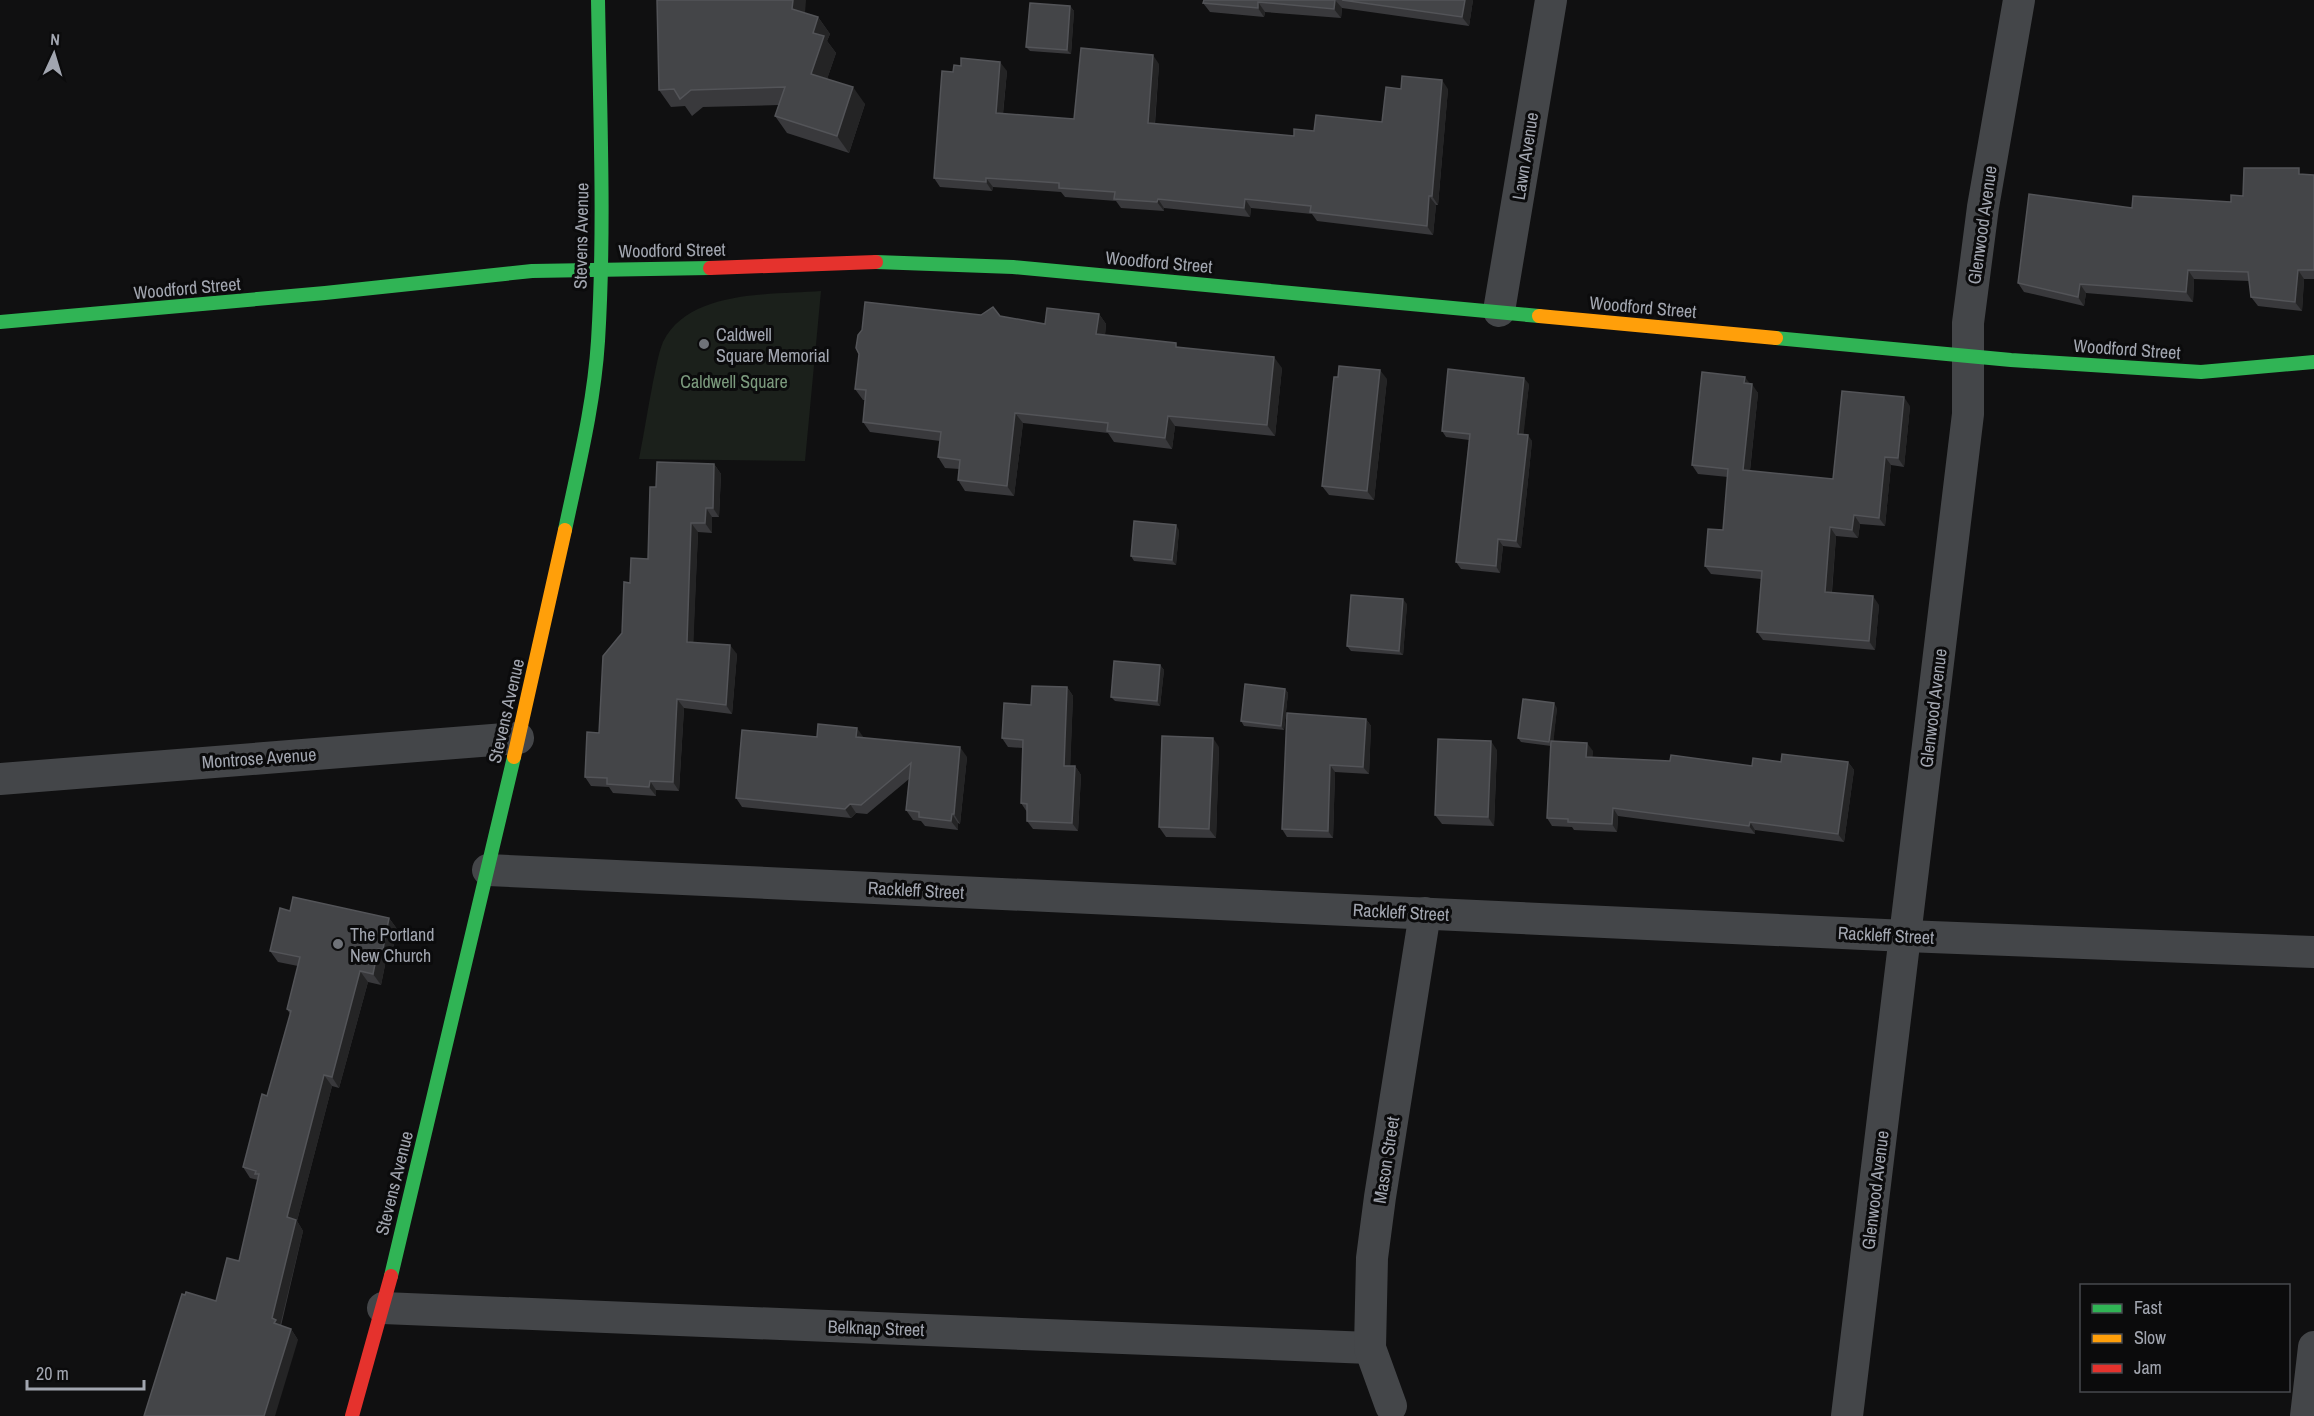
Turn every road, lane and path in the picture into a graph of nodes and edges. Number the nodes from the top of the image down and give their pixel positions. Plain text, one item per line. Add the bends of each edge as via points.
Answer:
1 (598, 0) edge
2 (1551, 0) edge
3 (2019, 0) edge
4 (598, 269) junction
5 (1499, 311) junction
6 (0, 322) edge
7 (1968, 355) junction
8 (2314, 362) edge
9 (518, 738) junction
10 (0, 779) edge
11 (488, 870) junction
12 (1425, 913) junction
13 (1906, 936) junction
14 (2314, 952) edge
15 (383, 1308) junction
16 (2314, 1347) edge
17 (1370, 1348) junction
18 (1391, 1406) dead end
19 (352, 1416) edge
20 (1846, 1416) edge
21 (2306, 1416) edge

1 - 4 main road, Stevens Avenue
2 - 5 street, Lawn Avenue
3 - 7 street, Glenwood Avenue via 1983,207 1968,323
4 - 5 main road, Woodford Street via 861,261 1013,267
4 - 6 main road, Woodford Street via 532,271
4 - 9 main road, Stevens Avenue via 598,343 586,428
5 - 7 main road, Woodford Street
7 - 8 main road, Woodford Street via 2201,372
7 - 13 street, Glenwood Avenue via 1968,414
9 - 10 street, Montrose Avenue
9 - 11 main road, Stevens Avenue
11 - 12 street, Rackleff Street
11 - 15 main road, Stevens Avenue
12 - 13 street, Rackleff Street
12 - 17 street, Mason Street via 1372,1258
13 - 14 street, Rackleff Street
13 - 20 street, Glenwood Avenue
15 - 17 street, Belknap Street
15 - 19 main road, Stevens Avenue
16 - 21 street
17 - 18 street, Mason Street

